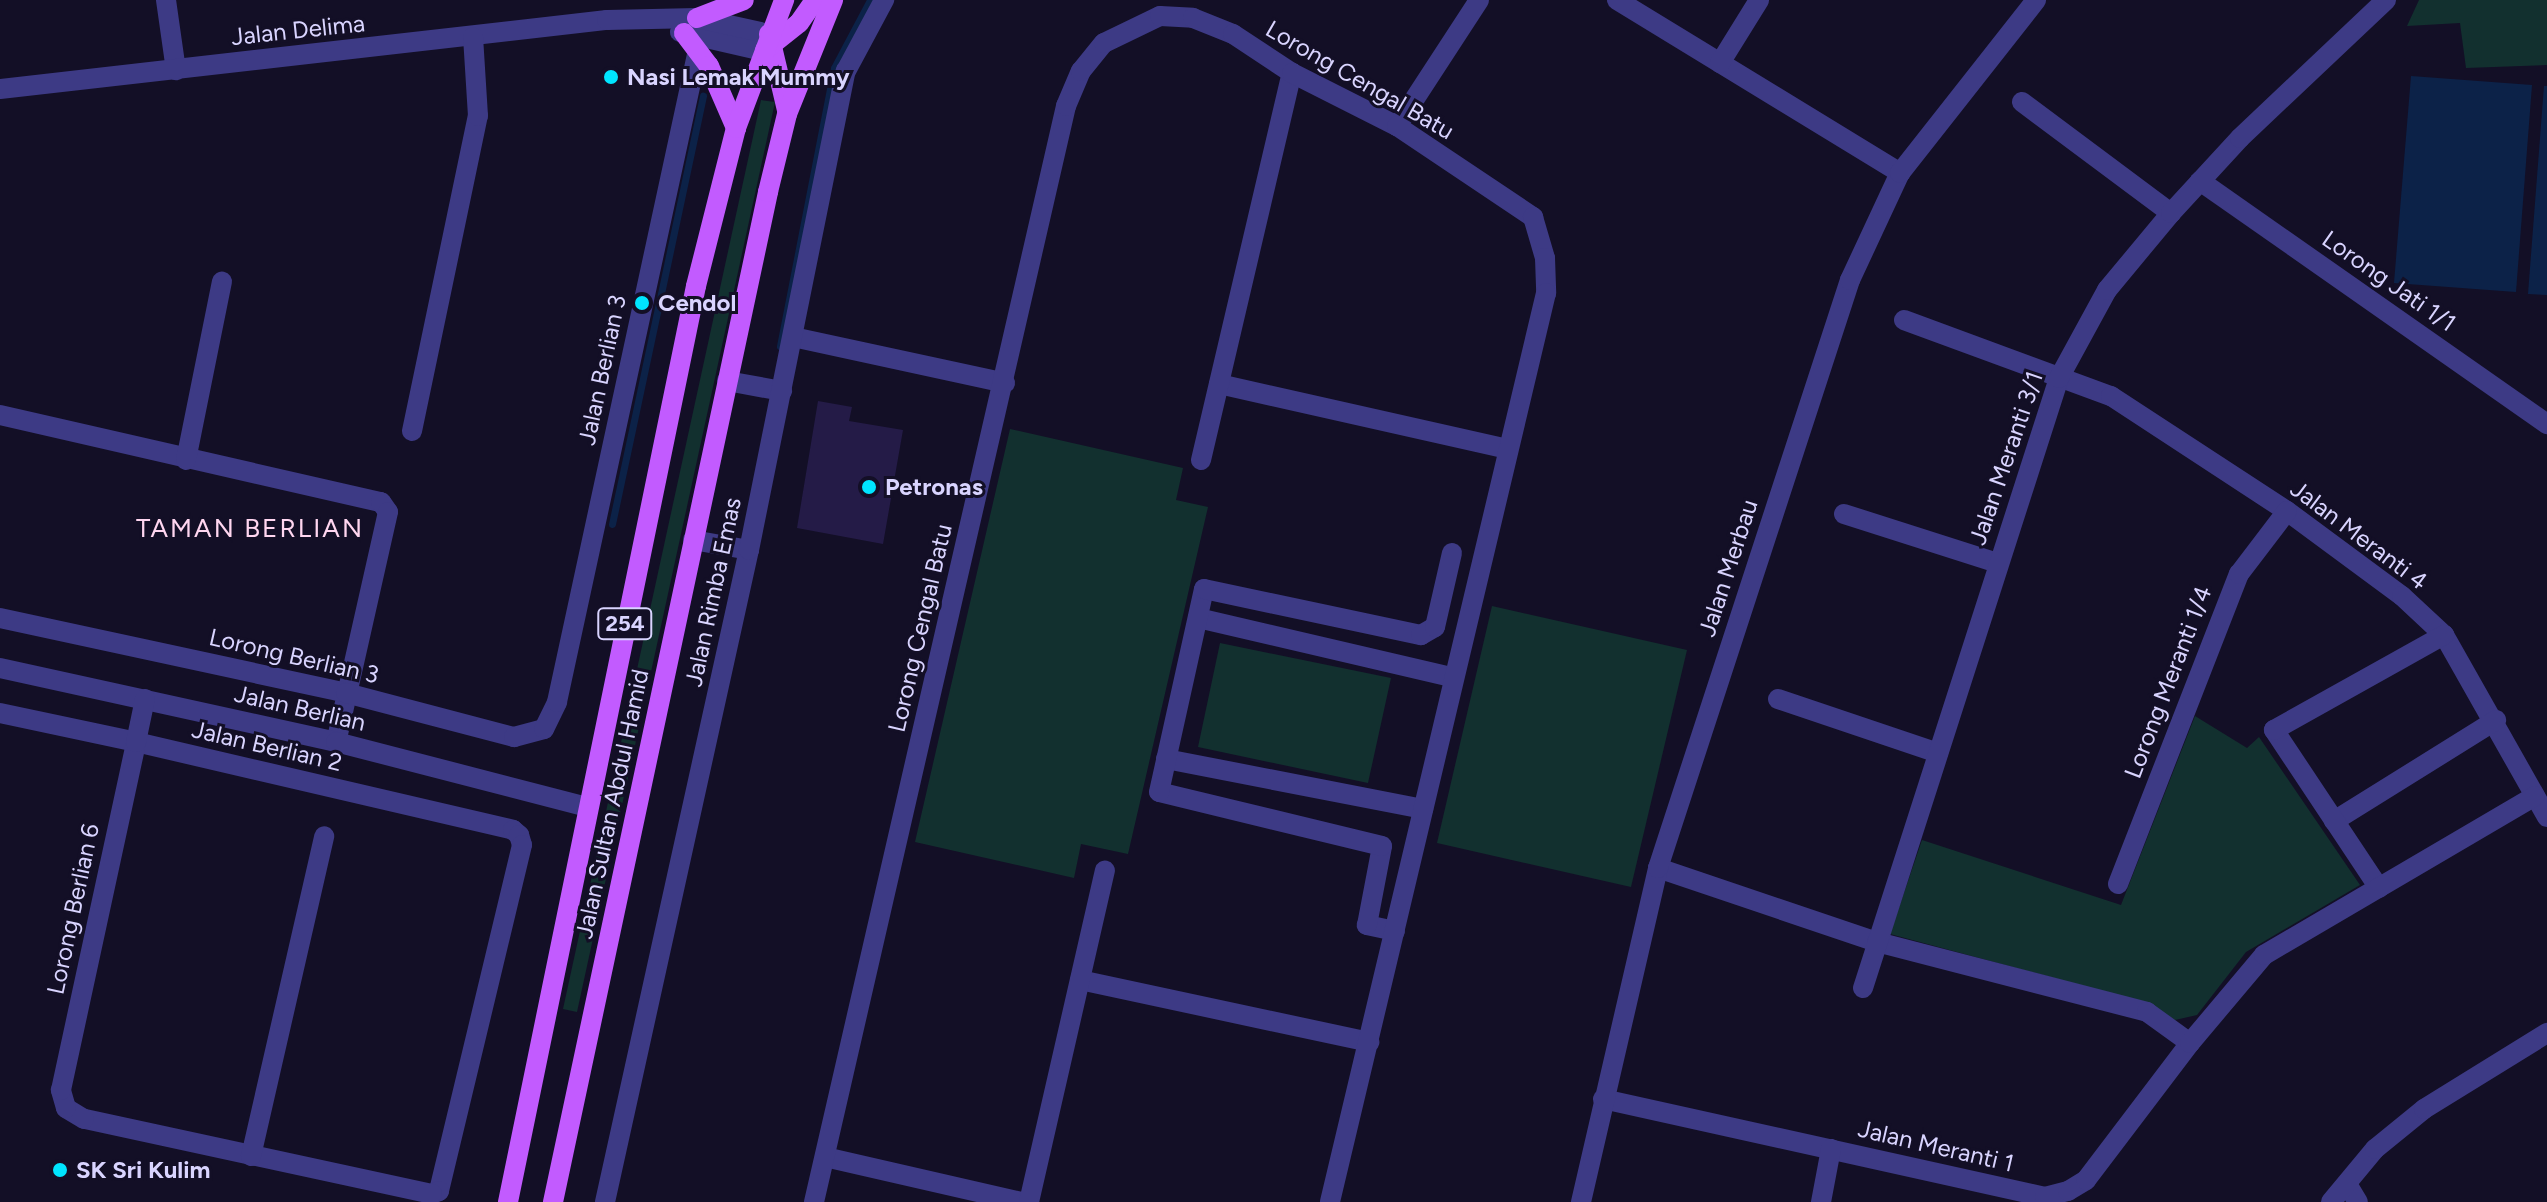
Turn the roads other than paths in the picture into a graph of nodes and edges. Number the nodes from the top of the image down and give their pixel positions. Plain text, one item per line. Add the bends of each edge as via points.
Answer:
1 (166, 0) edge
2 (744, 0) edge
3 (784, 0) edge
4 (815, 0) edge
5 (833, 0) edge
6 (884, 0) edge
7 (1479, 0) edge
8 (1617, 0) edge
9 (1759, 0) edge
10 (2036, 0) edge
11 (2386, 0) edge
12 (690, 25) junction
13 (473, 37) junction
14 (769, 43) junction
15 (698, 50) junction
16 (1720, 63) junction
17 (176, 70) junction
18 (1292, 73) junction
19 (0, 89) edge
20 (2022, 102) dead end
21 (787, 114) junction
22 (1397, 126) junction
23 (736, 128) junction
24 (1900, 173) junction
25 (2200, 181) junction
26 (2171, 213) junction
27 (222, 282) dead end
28 (1904, 320) dead end
29 (793, 337) junction
30 (2059, 378) junction
31 (727, 381) junction
32 (1005, 383) junction
33 (1219, 384) junction
34 (782, 391) junction
35 (0, 415) edge
36 (2547, 424) edge
37 (412, 431) dead end
38 (1508, 449) junction
39 (186, 460) junction
40 (1201, 460) dead end
41 (2287, 511) junction
42 (1844, 514) dead end
43 (693, 540) junction
44 (749, 550) junction
45 (1452, 553) dead end
46 (1998, 563) junction
47 (0, 618) edge
48 (1198, 618) junction
49 (2444, 635) junction
50 (0, 668) edge
51 (1452, 677) junction
52 (346, 693) junction
53 (145, 699) junction
54 (1778, 699) dead end
55 (557, 702) joint
56 (0, 713) edge
57 (2496, 720) junction
58 (136, 742) junction
59 (336, 742) junction
60 (1938, 753) junction
61 (1166, 759) junction
62 (2535, 796) junction
63 (587, 807) junction
64 (1423, 809) junction
65 (2547, 817) edge
66 (2334, 821) junction
67 (324, 836) dead end
68 (1658, 868) junction
69 (1105, 871) dead end
70 (2118, 884) dead end
71 (2379, 888) junction
72 (1395, 931) junction
73 (1877, 942) junction
74 (1080, 980) junction
75 (1863, 988) dead end
76 (2547, 1033) edge
77 (1369, 1042) junction
78 (2190, 1043) junction
79 (1603, 1099) junction
80 (1831, 1149) junction
81 (251, 1156) junction
82 (825, 1157) junction
83 (2352, 1193) edge
84 (508, 1202) edge
85 (553, 1202) edge
86 (605, 1202) edge
87 (814, 1202) edge
88 (1022, 1202) edge
89 (1029, 1202) edge
90 (1330, 1202) edge
91 (1581, 1202) edge
92 (1821, 1202) edge
93 (2331, 1202) edge

1 - 17 street
2 - 12 main road
3 - 14 main road, Jalan Sultan Abdul Hamid / 254
4 - 14 main road via 804,18
5 - 21 main road, Jalan Sultan Abdul Hamid / 254
6 - 29 street, Jalan Rimba Emas via 846,71
7 - 22 street
8 - 16 street
9 - 16 street
10 - 24 street, Jalan Merbau
11 - 25 street, Jalan Meranti 3/1
12 - 13 street, Jalan Delima via 607,20
12 - 14 street, Jalan Delima
12 - 15 main road
13 - 17 street, Jalan Delima
13 - 37 street via 478,116
14 - 21 main road
14 - 23 main road, Jalan Sultan Abdul Hamid / 254
15 - 23 main road
15 - 55 street, Jalan Berlian 3
16 - 24 street
17 - 19 street, Jalan Delima
18 - 22 street, Lorong Cengal Batu
18 - 32 street, Lorong Cengal Batu via 1233,34 1193,18 1160,16 1104,43 1081,71 1066,106
18 - 33 street
20 - 26 street
21 - 31 main road, Jalan Sultan Abdul Hamid / 254
22 - 38 street, Lorong Cengal Batu via 1533,217 1542,234 1546,293
23 - 63 main road, Jalan Sultan Abdul Hamid / 254 via 696,286
24 - 68 street, Jalan Merbau via 1850,280
25 - 26 street, Jalan Meranti 3/1
25 - 36 street, Lorong Jati 1/1
26 - 30 street, Jalan Meranti 3/1 via 2107,290
27 - 39 street
28 - 30 street, Jalan Meranti 4
29 - 32 street
29 - 34 street, Jalan Rimba Emas
30 - 41 street, Jalan Meranti 4 via 2111,396
30 - 46 street, Jalan Meranti 3/1
31 - 34 street
31 - 43 main road, Jalan Sultan Abdul Hamid / 254
32 - 82 street, Lorong Cengal Batu
33 - 38 street
33 - 40 street
34 - 44 street, Jalan Rimba Emas
35 - 39 street
38 - 51 street, Lorong Cengal Batu
39 - 52 street via 367,496 388,512
41 - 49 street, Jalan Meranti 4 via 2402,596
41 - 70 street, Lorong Meranti 1/4 via 2239,574 2214,627
42 - 46 street
43 - 44 street
43 - 85 main road, Jalan Sultan Abdul Hamid / 254
44 - 86 street, Jalan Rimba Emas
45 - 48 street via 1435,627 1421,635 1204,589
46 - 60 street, Jalan Meranti 3/1
47 - 52 street, Lorong Berlian 3
48 - 51 street
48 - 61 street
49 - 57 street, Jalan Meranti 4
49 - 66 street via 2274,730
50 - 53 street, Jalan Berlian
51 - 64 street, Lorong Cengal Batu
52 - 55 street, Lorong Berlian 3 via 514,737 544,729
52 - 59 street
53 - 58 street, Lorong Berlian 6
53 - 59 street, Jalan Berlian
54 - 60 street
56 - 58 street, Jalan Berlian 2
57 - 62 street, Jalan Meranti 4
57 - 66 street
58 - 81 street, Lorong Berlian 6 via 61,1090 66,1108 84,1119
58 - 81 street, Jalan Berlian 2 via 519,835 522,845 443,1186 432,1194
59 - 63 street, Jalan Berlian
60 - 73 street, Jalan Meranti 3/1
61 - 64 street
61 - 72 street via 1159,792 1382,846 1367,925
62 - 65 street, Jalan Meranti 4
62 - 71 street, Jalan Meranti 1
63 - 84 main road, Jalan Sultan Abdul Hamid / 254
64 - 72 street, Lorong Cengal Batu
66 - 71 street
67 - 81 street
68 - 73 street
68 - 79 street, Jalan Merbau
69 - 74 street
71 - 78 street, Jalan Meranti 1 via 2264,955
72 - 77 street, Lorong Cengal Batu
73 - 75 street, Jalan Meranti 3/1
73 - 78 street via 2147,1012
74 - 77 street
74 - 89 street
76 - 83 street via 2424,1109 2375,1149
77 - 90 street, Lorong Cengal Batu
78 - 80 street, Jalan Meranti 1 via 2086,1180 2068,1191 2045,1197
79 - 80 street, Jalan Meranti 1
79 - 91 street, Jalan Merbau
80 - 92 street
82 - 87 street, Lorong Cengal Batu
82 - 88 street
83 - 93 street

